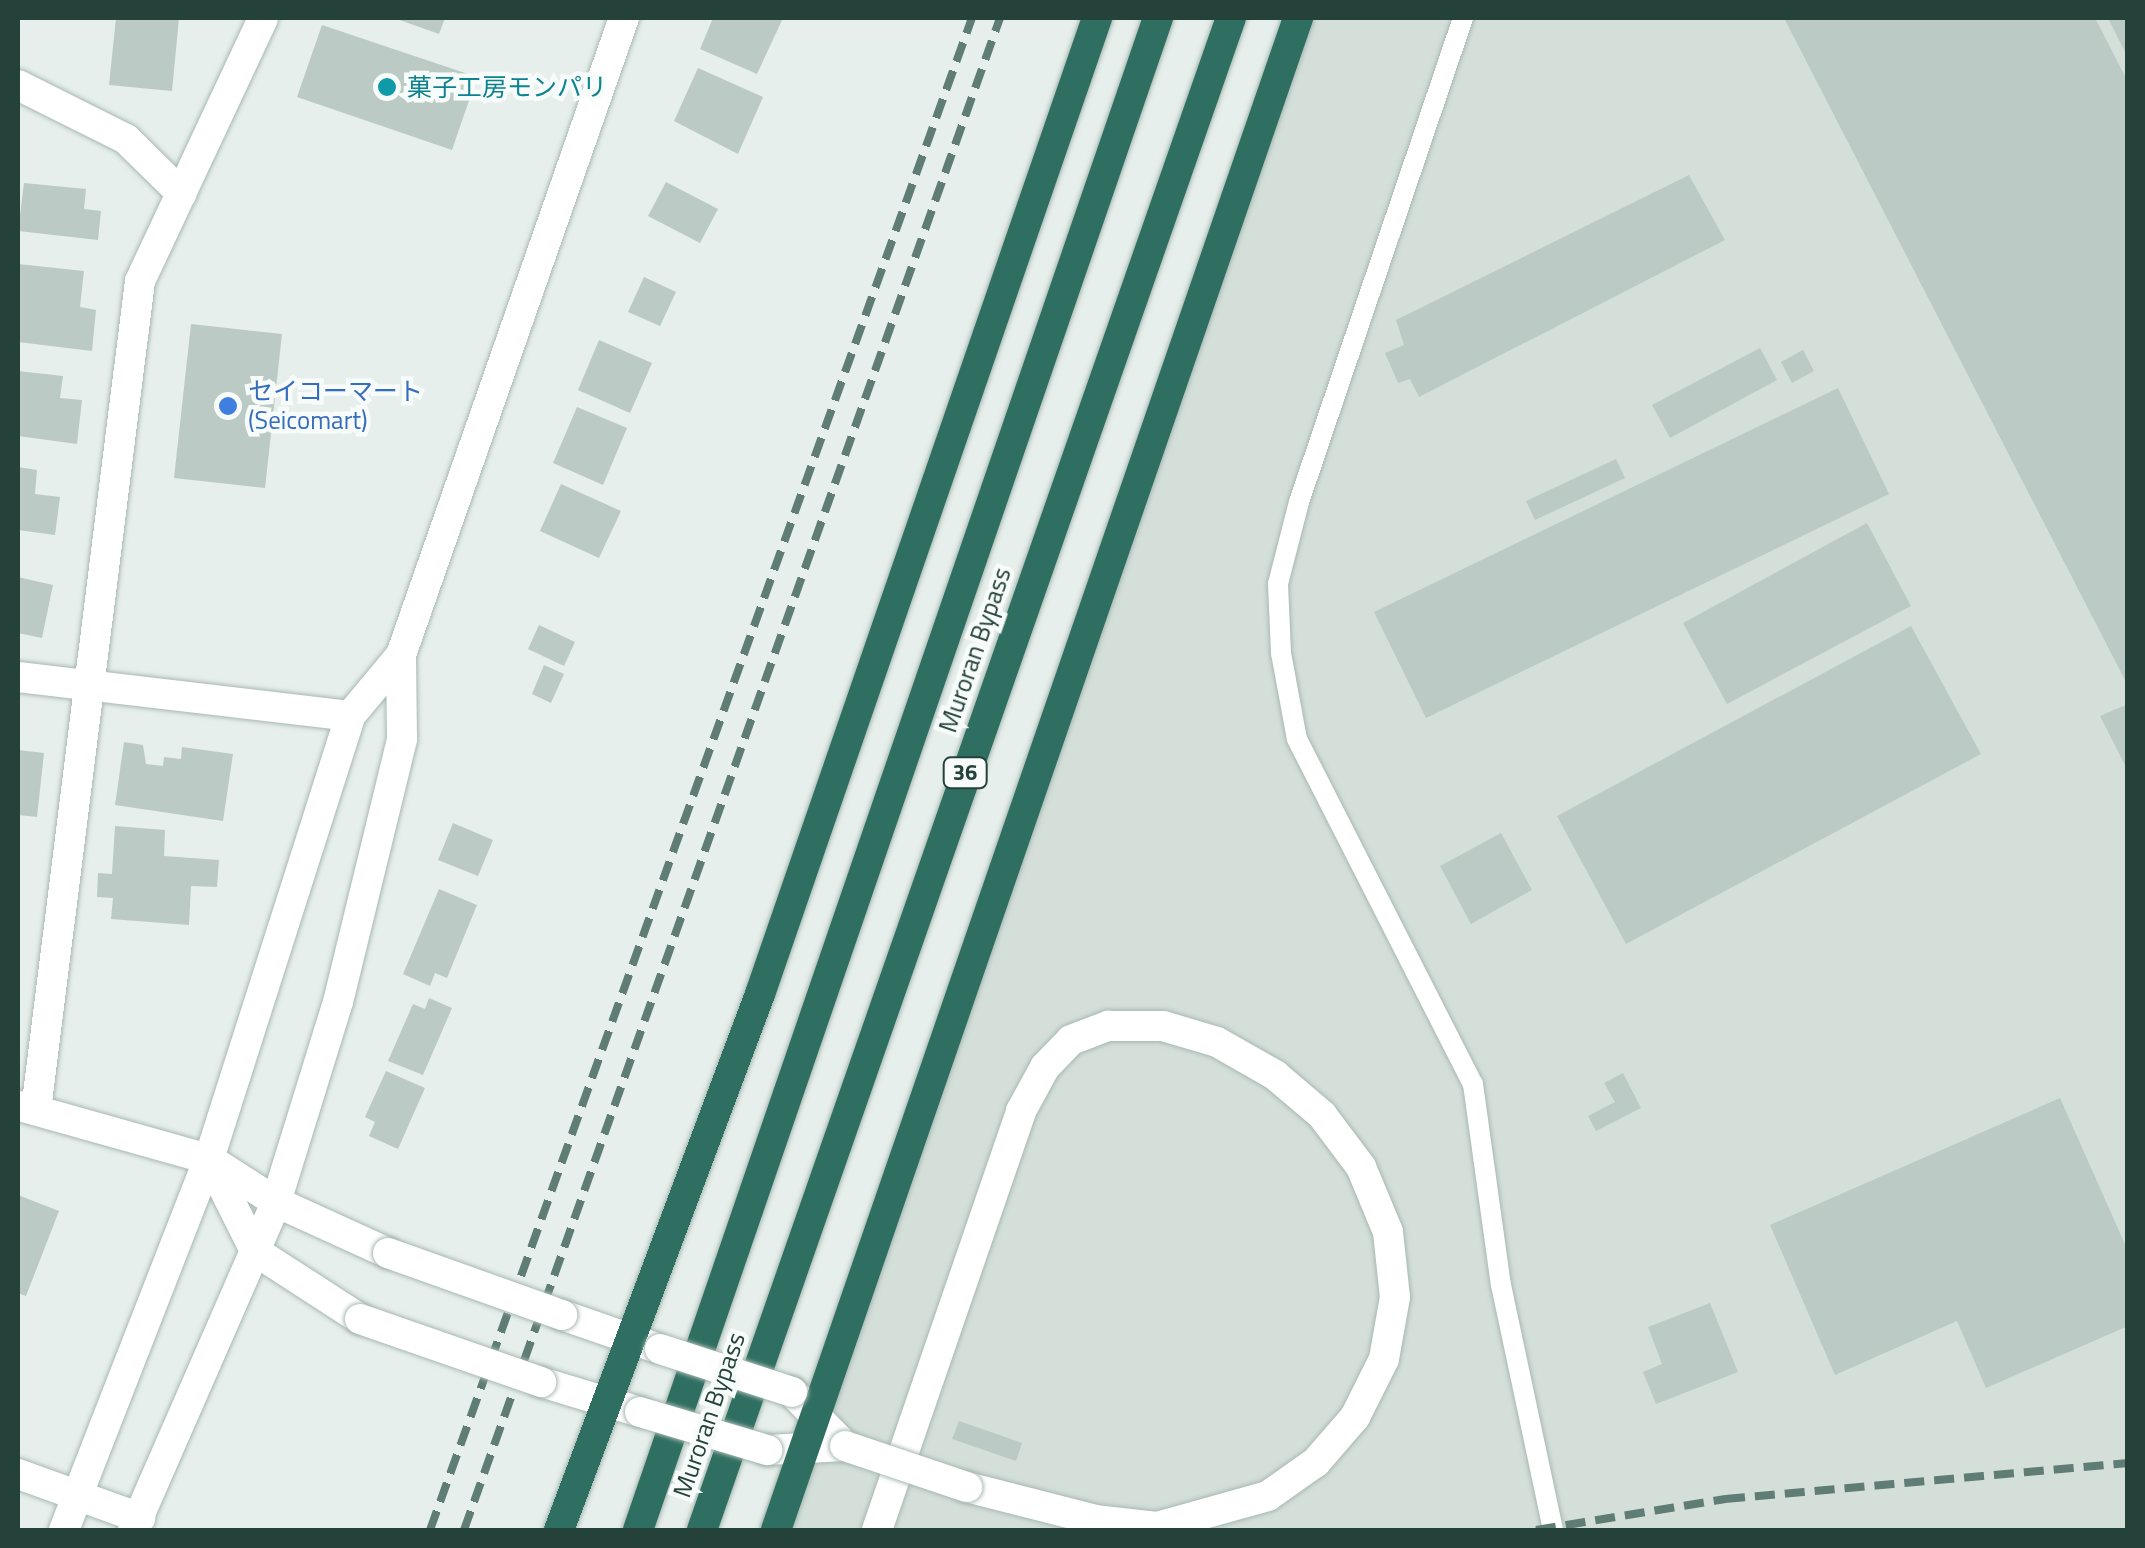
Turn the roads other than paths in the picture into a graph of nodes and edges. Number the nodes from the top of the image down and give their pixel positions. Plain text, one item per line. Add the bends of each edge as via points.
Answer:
1 (264, 18) edge
2 (624, 18) edge
3 (1097, 18) edge
4 (1158, 18) edge
5 (1231, 18) edge
6 (1298, 18) edge
7 (1463, 18) edge
8 (18, 86) edge
9 (182, 194) junction
10 (401, 655) junction
11 (18, 677) edge
12 (91, 682) junction
13 (350, 716) junction
14 (27, 1107) edge
15 (209, 1159) junction
16 (276, 1202) junction
17 (255, 1251) junction
18 (630, 1339) junction
19 (604, 1404) junction
20 (817, 1410) junction
21 (845, 1446) junction
22 (803, 1451) junction
23 (18, 1474) edge
24 (78, 1496) junction
25 (137, 1524) edge
26 (64, 1530) edge
27 (558, 1530) edge
28 (638, 1530) edge
29 (702, 1530) edge
30 (776, 1530) edge
31 (877, 1530) edge
32 (1553, 1530) edge

1 - 9 street
2 - 10 street
3 - 18 highway via 760,994
4 - 28 highway, Muroran Bypass
5 - 29 highway, Muroran Bypass / 36
6 - 20 highway
7 - 32 lane via 1299,502 1278,584 1281,653 1297,739 1473,1084 1500,1285
8 - 9 street via 126,139
9 - 12 street via 140,282
10 - 13 street
10 - 16 street via 402,740 338,1002
11 - 12 street
12 - 13 street
12 - 14 street
13 - 15 street
14 - 15 street
15 - 16 street
15 - 17 street
15 - 24 street
16 - 17 street
16 - 18 street, bridge via 388,1253
17 - 19 street, bridge via 360,1320
17 - 25 street
18 - 19 highway
18 - 20 street, bridge via 792,1392
19 - 22 street, bridge via 767,1450
19 - 27 highway
20 - 21 street
20 - 22 highway
21 - 22 street
21 - 31 street, bridge via 967,1487 1096,1520 1158,1527 1268,1496 1316,1462 1355,1417 1384,1359 1395,1297 1388,1232 1361,1167 1322,1115 1275,1076 1217,1042 1145,1026 1108,1026 1071,1040 1045,1066 1021,1111
22 - 30 highway
23 - 24 street
24 - 25 street
24 - 26 street

